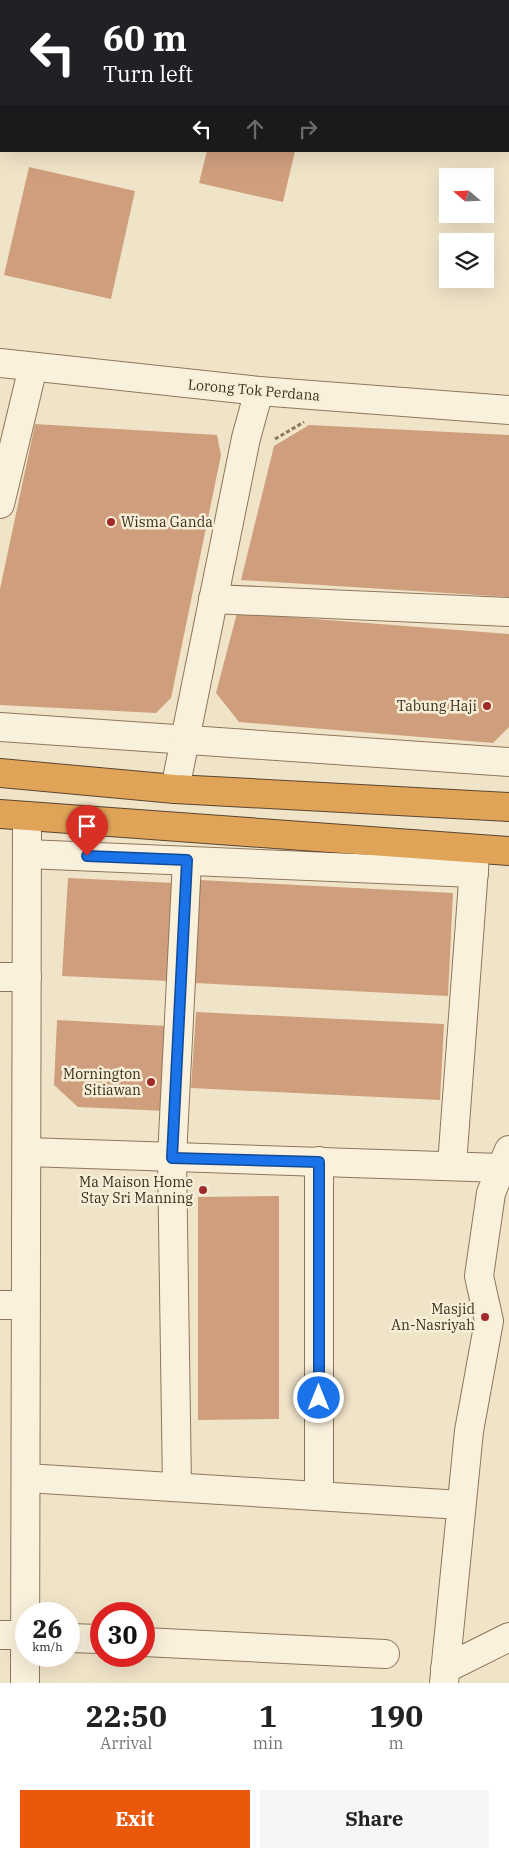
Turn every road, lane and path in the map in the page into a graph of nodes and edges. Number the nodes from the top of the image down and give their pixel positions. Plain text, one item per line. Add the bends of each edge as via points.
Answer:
1 (0, 363) edge
2 (33, 367) junction
3 (259, 391) junction
4 (509, 410) edge
5 (307, 420) dead end
6 (270, 441) dead end
7 (0, 504) edge
8 (213, 599) junction
9 (509, 612) edge
10 (0, 727) edge
11 (183, 739) junction
12 (509, 762) edge
13 (0, 773) edge
14 (175, 789) junction
15 (509, 807) edge
16 (0, 814) edge
17 (27, 816) junction
18 (509, 851) edge
19 (27, 854) junction
20 (187, 860) junction
21 (475, 861) junction
22 (0, 977) edge
23 (27, 978) junction
24 (27, 1152) junction
25 (172, 1158) junction
26 (505, 1159) edge
27 (319, 1162) junction
28 (452, 1166) junction
29 (13, 1305) edge
30 (499, 1327) edge
31 (26, 1478) junction
32 (177, 1487) junction
33 (319, 1496) junction
34 (461, 1504) junction
35 (19, 1602) edge
36 (509, 1637) edge
37 (155, 1643) edge
38 (384, 1654) dead end
39 (22, 1667) edge
40 (444, 1676) edge
41 (25, 1683) edge

1 - 2 street, Lorong Tok Perdana
2 - 3 street, Lorong Tok Perdana
2 - 7 street
3 - 4 street, Lorong Tok Perdana
3 - 8 street via 246,438
5 - 6 path
8 - 9 street
8 - 11 street
10 - 11 street
11 - 12 street
11 - 14 street
13 - 14 highway
14 - 15 highway
16 - 17 highway
17 - 19 street
17 - 21 highway
18 - 21 highway
19 - 20 street
19 - 23 street
20 - 21 street
20 - 25 street
21 - 28 street
22 - 23 street
23 - 24 street
24 - 25 street
24 - 29 street
25 - 27 street
25 - 32 street
26 - 28 street
26 - 30 street via 491,1194 479,1276
27 - 28 street
27 - 33 street
29 - 31 street
30 - 34 street via 468,1431
31 - 32 street
31 - 35 street
32 - 33 street
33 - 34 street
34 - 40 street
36 - 40 street
37 - 38 street
39 - 41 street

